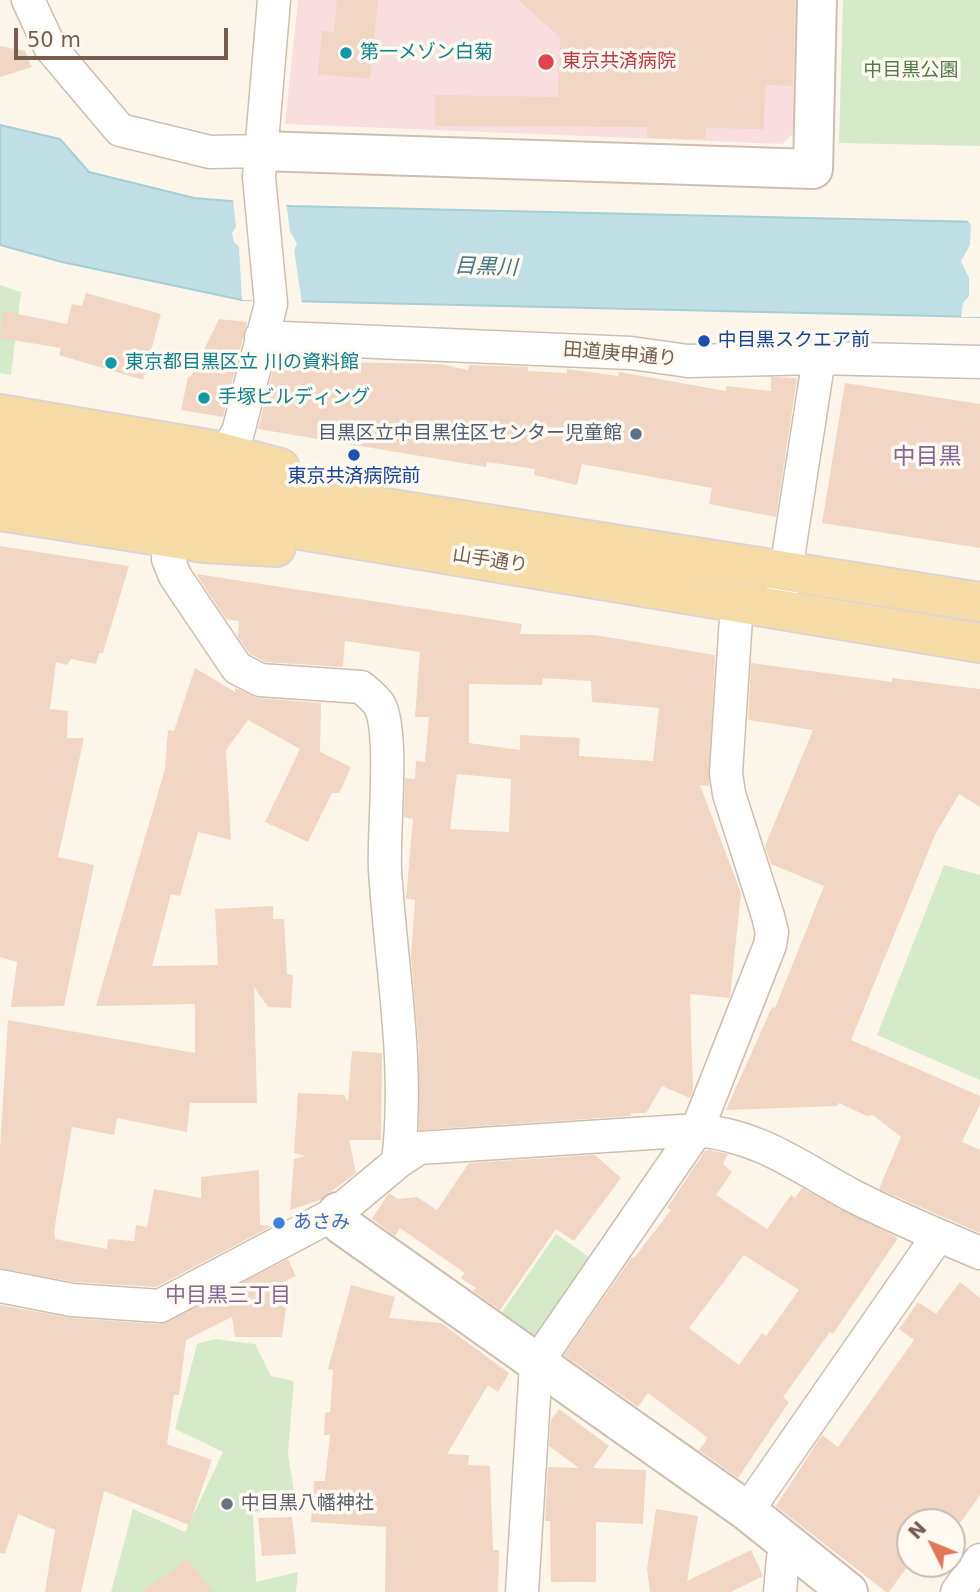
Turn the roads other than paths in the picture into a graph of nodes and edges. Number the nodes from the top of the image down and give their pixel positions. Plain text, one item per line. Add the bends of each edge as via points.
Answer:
1 (27, 0) edge
2 (274, 0) edge
3 (817, 0) edge
4 (259, 169) junction
5 (261, 338) junction
6 (819, 358) junction
7 (980, 362) edge
8 (0, 414) edge
9 (0, 447) edge
10 (213, 450) junction
11 (0, 480) edge
12 (0, 511) edge
13 (481, 522) junction
14 (169, 538) junction
15 (471, 558) junction
16 (786, 570) junction
17 (737, 602) junction
18 (980, 602) edge
19 (779, 609) junction
20 (980, 643) edge
21 (697, 1130) junction
22 (399, 1155) junction
23 (338, 1212) junction
24 (938, 1236) junction
25 (980, 1253) edge
26 (0, 1286) edge
27 (536, 1364) junction
28 (747, 1511) junction
29 (791, 1544) junction
30 (980, 1560) edge
31 (522, 1592) edge
32 (780, 1592) edge
33 (848, 1592) edge
34 (957, 1592) edge

1 - 4 street via 50,47 120,130
2 - 4 street
3 - 4 street via 813,169
4 - 5 street via 271,304
5 - 6 street, 田道庚申通り via 631,353 688,361
5 - 10 street via 238,432 229,447
6 - 7 street, 田道庚申通り
6 - 16 street
8 - 10 main road
9 - 13 main road, 山手通り
10 - 13 main road
11 - 15 main road, 山手通り
12 - 14 main road
13 - 16 main road, 山手通り
14 - 15 main road
14 - 22 street via 168,559 175,576 237,668 260,680 361,687 380,705 386,772 385,869 400,1006
15 - 17 main road, 山手通り
16 - 18 main road, 山手通り
16 - 19 street
17 - 19 main road, 山手通り
17 - 21 street via 726,773 772,932
19 - 20 main road, 山手通り
21 - 22 street via 419,1148
21 - 24 street via 728,1133 776,1152
21 - 27 street
22 - 23 street
23 - 26 street via 160,1306 72,1300
23 - 27 street via 342,1225
24 - 25 street
24 - 28 street
27 - 28 street
27 - 31 street
28 - 29 street
29 - 32 street via 783,1558
29 - 33 street
30 - 34 street

